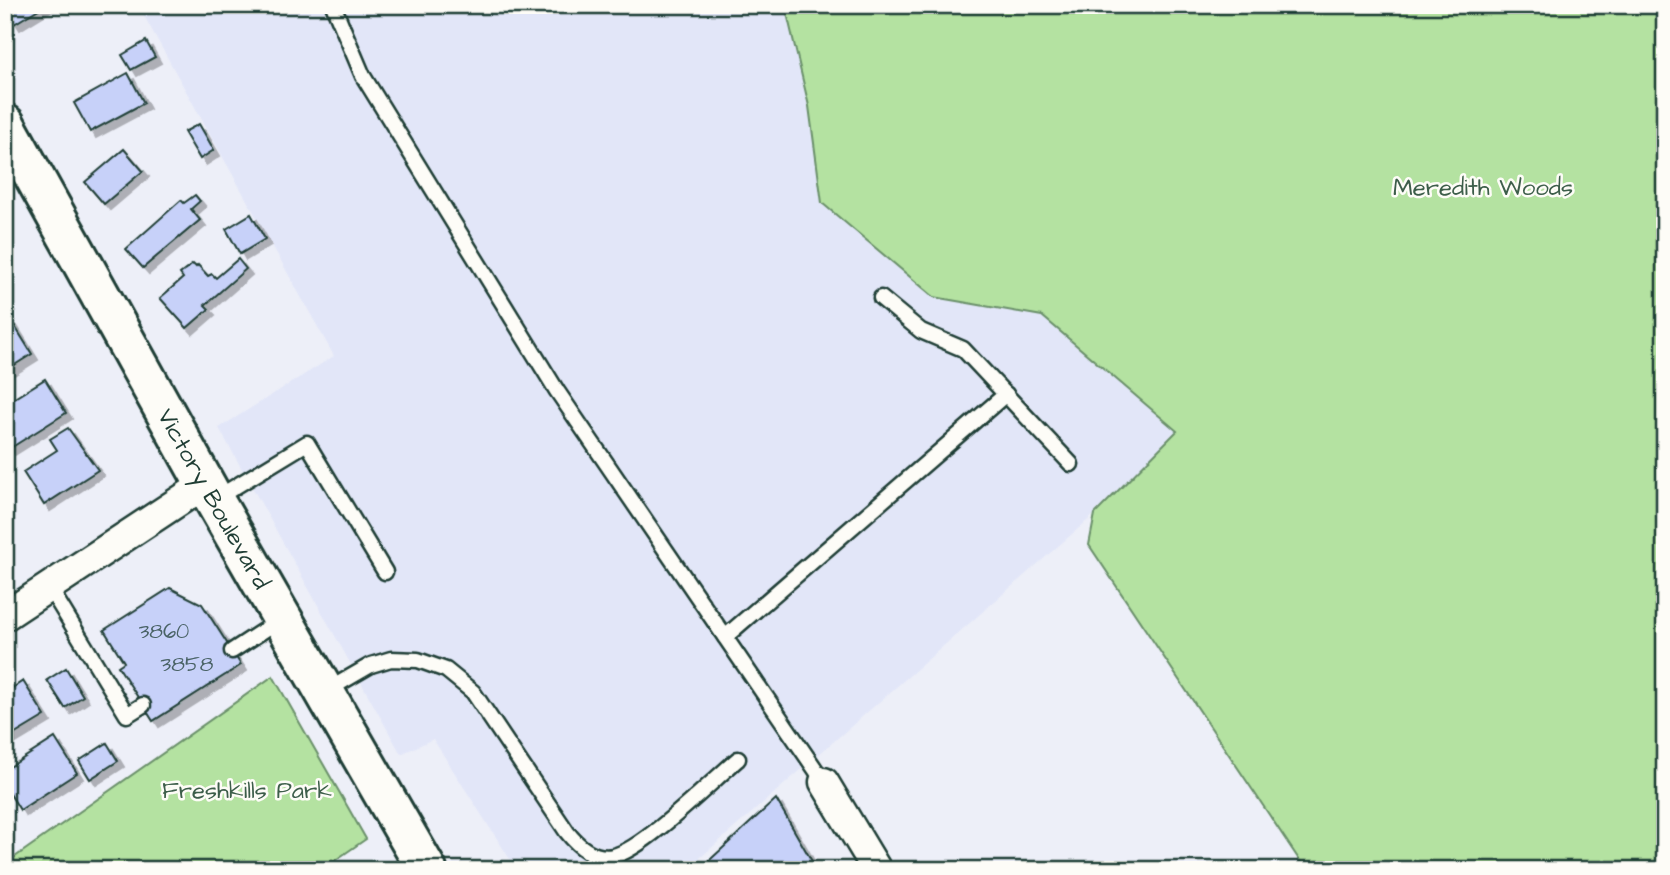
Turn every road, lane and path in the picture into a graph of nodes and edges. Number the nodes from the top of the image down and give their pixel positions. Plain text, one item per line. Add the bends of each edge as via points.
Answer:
1 (333, 5) edge
2 (5, 124) edge
3 (881, 298) dead end
4 (1006, 394) junction
5 (1071, 464) dead end
6 (209, 492) junction
7 (385, 572) dead end
8 (49, 587) junction
9 (5, 616) edge
10 (283, 618) junction
11 (725, 637) junction
12 (232, 651) dead end
13 (325, 692) junction
14 (143, 705) dead end
15 (738, 759) dead end
16 (824, 782) joint
17 (428, 870) edge
18 (877, 870) edge

1 - 11 lane via 363,76 542,368
2 - 6 main road, Victory Boulevard
3 - 4 lane via 921,331 963,349
4 - 5 lane
4 - 11 lane
6 - 7 lane via 307,443
6 - 8 street
6 - 10 main road, Victory Boulevard
8 - 9 street
8 - 14 lane via 127,715
10 - 12 lane
10 - 13 main road, Victory Boulevard
11 - 16 lane
13 - 15 lane via 371,665 391,659 418,660 446,670 473,692 567,832 580,847 596,855 612,856 648,837
13 - 17 main road, Victory Boulevard
16 - 18 street

